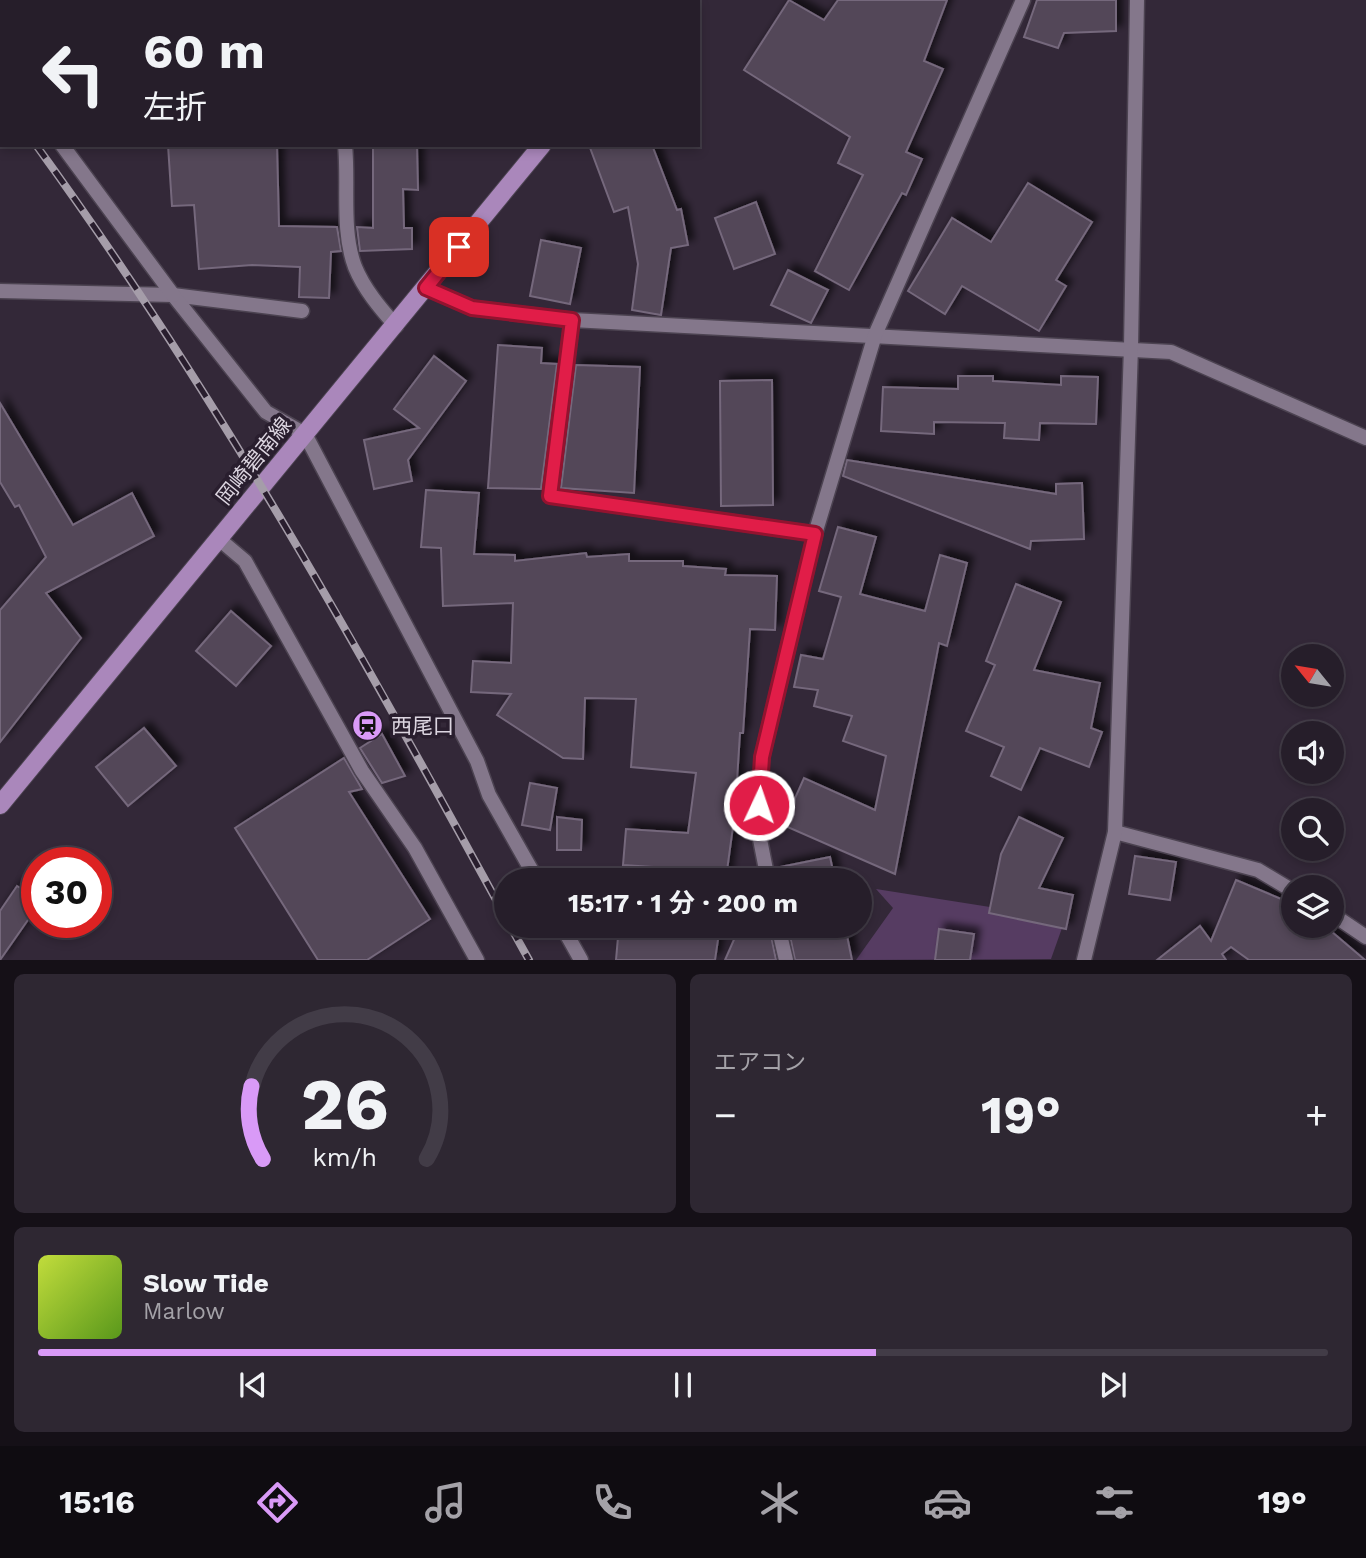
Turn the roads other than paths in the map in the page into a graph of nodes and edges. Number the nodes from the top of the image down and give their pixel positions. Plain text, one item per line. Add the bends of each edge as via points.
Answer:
1 (1023, 0) edge
2 (1137, 0) edge
3 (63, 147) edge
4 (345, 147) edge
5 (540, 147) edge
6 (426, 288) junction
7 (0, 291) edge
8 (173, 295) junction
9 (302, 311) dead end
10 (572, 320) junction
11 (396, 326) junction
12 (875, 335) junction
13 (1131, 347) junction
14 (305, 434) junction
15 (1366, 438) edge
16 (815, 534) junction
17 (219, 539) junction
18 (0, 805) edge
19 (1115, 832) junction
20 (530, 868) edge
21 (766, 868) edge
22 (1281, 884) edge
23 (1344, 922) edge
24 (1366, 937) edge
25 (569, 938) edge
26 (781, 938) edge
27 (477, 960) edge
28 (581, 960) edge
29 (786, 960) edge
30 (1084, 960) edge

1 - 12 street
2 - 13 street
3 - 8 street
4 - 11 street via 355,265 373,299
5 - 6 main road, 岡崎碧南線
6 - 10 street via 472,308
6 - 11 main road, 岡崎碧南線
7 - 8 street
8 - 9 street
8 - 14 street via 266,412
10 - 12 street
10 - 16 street via 550,496
11 - 14 main road, 岡崎碧南線
12 - 13 street
12 - 16 street
13 - 15 street via 1171,352
13 - 19 street
14 - 17 main road, 岡崎碧南線
14 - 20 street
16 - 21 street via 762,757 758,829
17 - 18 main road, 岡崎碧南線
17 - 27 street via 245,561 362,771 415,848
19 - 22 street via 1258,870
19 - 30 street
23 - 24 street
25 - 28 street
26 - 29 street

